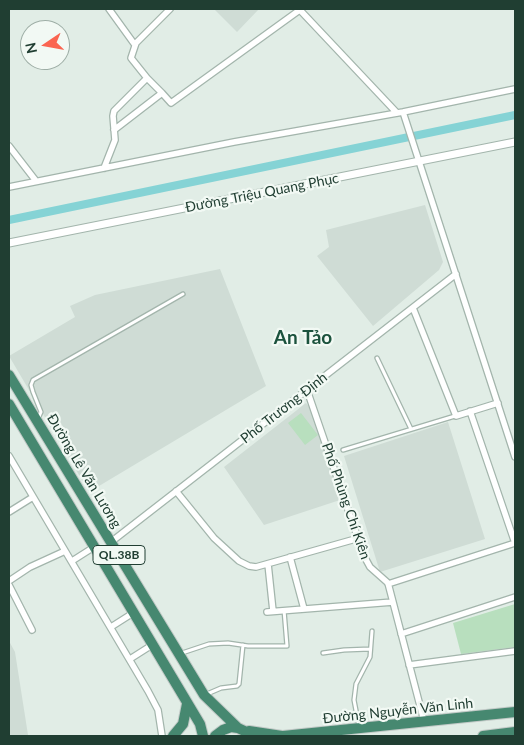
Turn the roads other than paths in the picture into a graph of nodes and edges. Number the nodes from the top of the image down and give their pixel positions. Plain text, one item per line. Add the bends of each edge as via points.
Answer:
1 (109, 9) edge
2 (170, 9) edge
3 (300, 9) edge
4 (135, 45) junction
5 (147, 78) junction
6 (515, 89) edge
7 (162, 93) junction
8 (400, 112) junction
9 (114, 130) junction
10 (515, 142) edge
11 (9, 146) edge
12 (420, 162) junction
13 (104, 168) junction
14 (36, 181) junction
15 (9, 187) edge
16 (9, 243) edge
17 (456, 274) junction
18 (183, 294) dead end
19 (413, 308) junction
20 (377, 358) dead end
21 (9, 375) edge
22 (307, 390) junction
23 (498, 403) junction
24 (9, 404) edge
25 (470, 411) junction
26 (456, 416) junction
27 (37, 421) junction
28 (411, 429) junction
29 (343, 450) dead end
30 (9, 456) edge
31 (515, 457) edge
32 (176, 491) junction
33 (33, 497) junction
34 (9, 512) edge
35 (359, 538) junction
36 (111, 542) junction
37 (515, 543) edge
38 (94, 547) junction
39 (65, 551) junction
40 (290, 558) junction
41 (72, 561) junction
42 (268, 564) junction
43 (9, 581) edge
44 (388, 584) junction
45 (9, 585) edge
46 (515, 597) edge
47 (393, 602) junction
48 (304, 609) junction
49 (284, 610) junction
50 (133, 612) junction
51 (111, 627) junction
52 (32, 630) dead end
53 (372, 631) dead end
54 (401, 634) junction
55 (152, 645) junction
56 (243, 645) junction
57 (370, 649) junction
58 (515, 652) edge
59 (179, 654) junction
60 (323, 654) dead end
61 (130, 659) junction
62 (409, 665) junction
63 (204, 695) junction
64 (187, 704) junction
65 (515, 712) edge
66 (424, 721) junction
67 (238, 728) junction
68 (359, 729) junction
69 (515, 732) edge
70 (162, 736) edge
71 (174, 736) edge
72 (202, 736) edge
73 (215, 736) edge
74 (255, 736) edge
75 (283, 736) edge
76 (483, 736) edge

1 - 4 street
2 - 4 street
3 - 7 street via 171,103
3 - 8 street
4 - 5 street via 131,58
5 - 7 street
5 - 9 street via 114,111
6 - 8 street
7 - 9 street
8 - 12 street
8 - 13 street
9 - 13 street via 114,144
10 - 12 street, Đường Triệu Quang Phục
11 - 14 street
12 - 16 street, Đường Triệu Quang Phục
12 - 17 street
13 - 14 street
14 - 15 street
17 - 19 street, Phố Trương Định
17 - 23 street
18 - 27 lane via 33,380 33,392 41,412
19 - 22 street, Phố Trương Định
19 - 26 street
20 - 28 lane
21 - 27 highway, Đường Lê Văn Lương / QL.38B
22 - 32 street, Phố Trương Định
22 - 35 street, Phố Phùng Chí Kiên
23 - 25 street
23 - 31 street
24 - 38 highway, QL.38B
25 - 26 street
25 - 37 street
26 - 28 lane
27 - 36 highway, Đường Lê Văn Lương / QL.38B
28 - 29 lane
30 - 33 street
32 - 36 street, Phố Trương Định
32 - 42 street via 214,538 239,561 256,567
33 - 34 street
33 - 39 street
35 - 40 street
35 - 44 street, Phố Phùng Chí Kiên via 370,567
36 - 59 highway, Đường Lê Văn Lương / QL.38B
37 - 44 street
38 - 41 street
38 - 50 highway, QL.38B
39 - 41 street
39 - 43 street via 30,566
40 - 42 street
40 - 48 street
41 - 51 street
42 - 49 street via 270,611
44 - 47 street
45 - 52 street
46 - 54 street
47 - 48 street
47 - 54 street
48 - 49 street
49 - 56 lane via 287,646
50 - 51 street
50 - 55 highway, QL.38B
51 - 61 street
53 - 57 lane
54 - 62 street
55 - 61 street
55 - 64 highway, QL.38B
56 - 59 lane via 209,644
56 - 63 lane via 239,684
57 - 60 lane
57 - 68 lane via 370,656 356,684 354,700
58 - 62 street
59 - 63 highway, Đường Lê Văn Lương / QL.38B
61 - 70 street via 158,710
62 - 66 street
63 - 67 highway, Đường Lê Văn Lương / QL.38B
64 - 71 highway via 182,724
64 - 72 highway, QL.38B via 200,724
65 - 66 highway, Đường Nguyễn Văn Linh
66 - 68 highway, Đường Nguyễn Văn Linh
67 - 73 highway via 231,727
67 - 74 highway
67 - 75 highway, Đường Nguyễn Văn Linh
68 - 75 highway, Đường Nguyễn Văn Linh
69 - 76 highway

